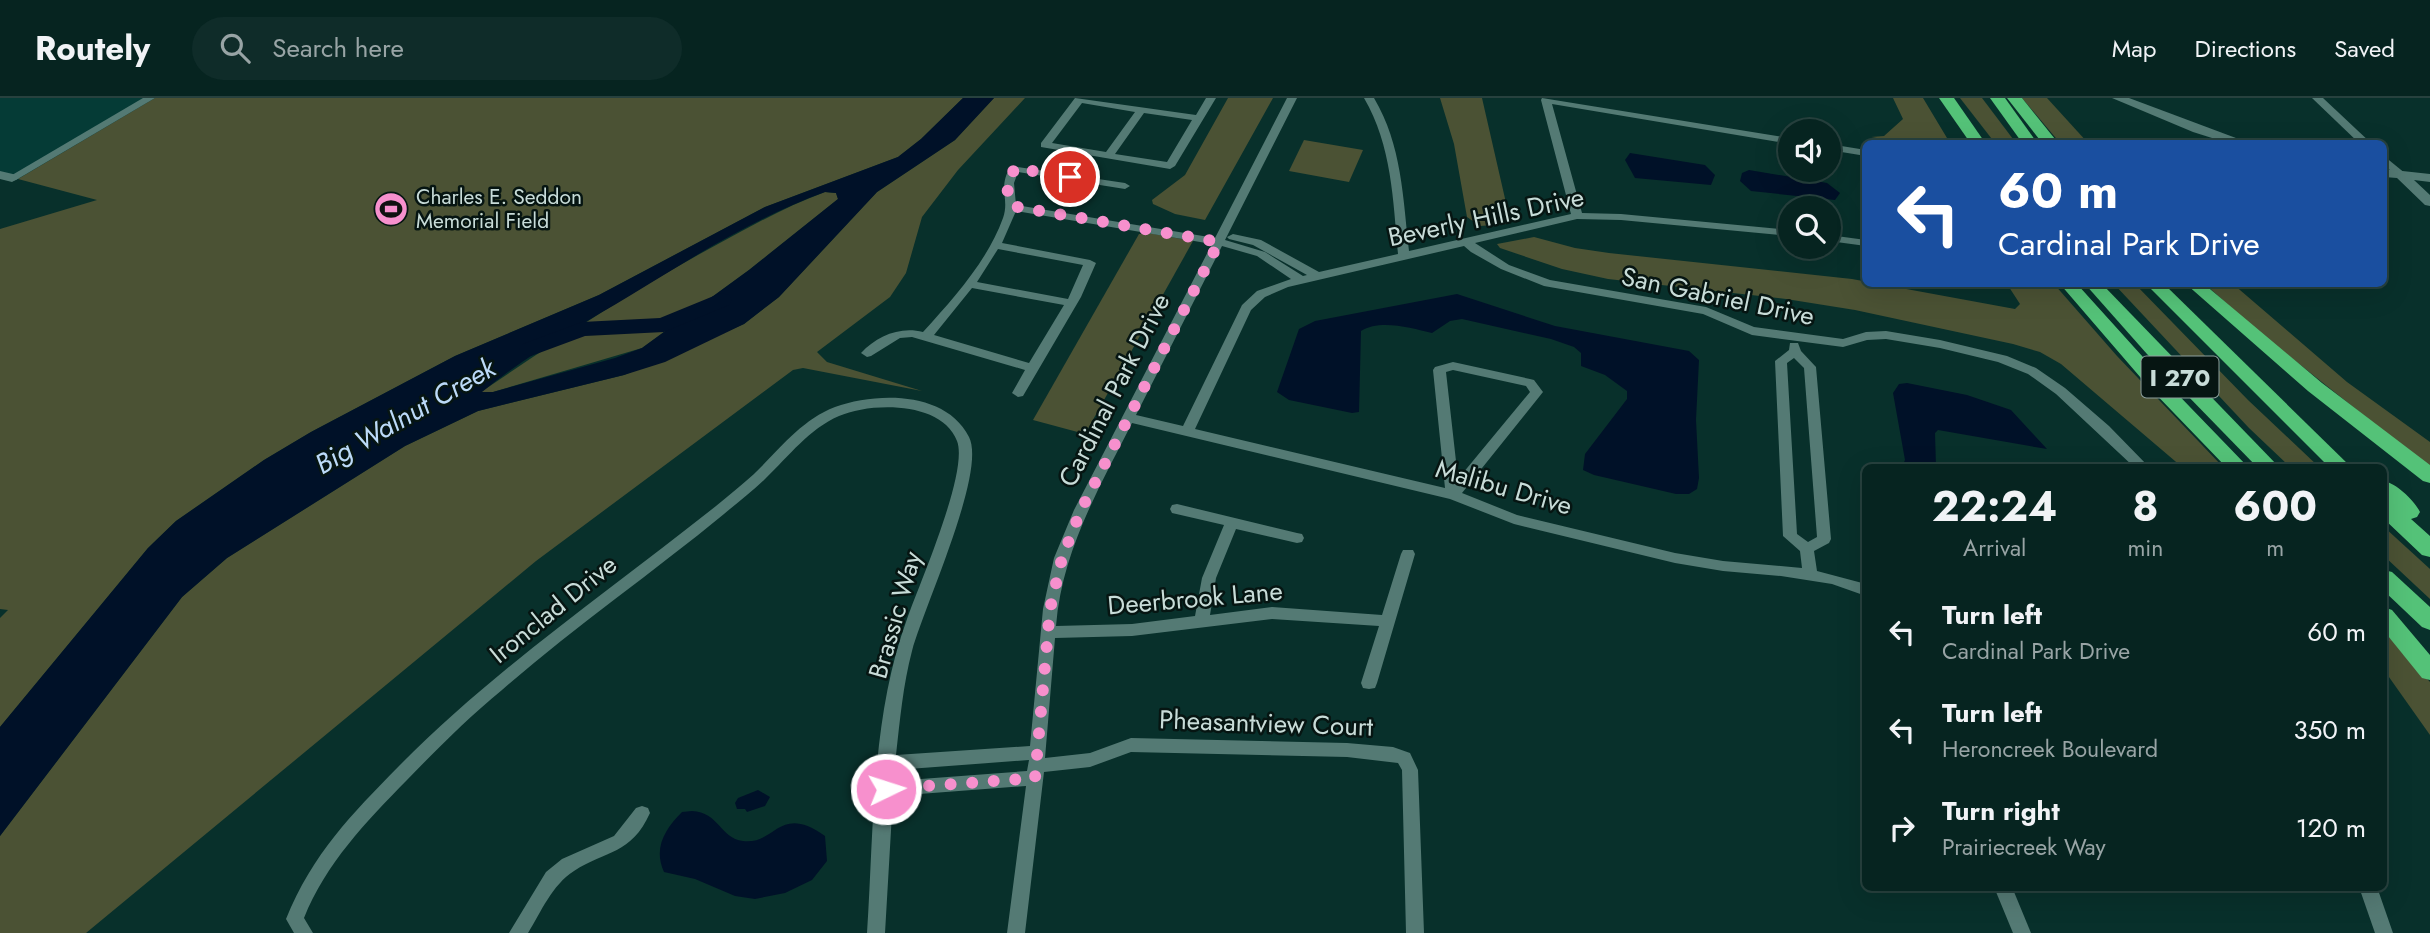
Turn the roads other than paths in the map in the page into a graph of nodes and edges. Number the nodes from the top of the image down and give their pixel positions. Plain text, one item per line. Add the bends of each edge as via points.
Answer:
1 (150, 98) edge
2 (1211, 98) edge
3 (1292, 98) edge
4 (1369, 98) edge
5 (1934, 98) edge
6 (1946, 98) edge
7 (1997, 98) edge
8 (2014, 98) edge
9 (2118, 98) edge
10 (2317, 98) edge
11 (1080, 99) edge
12 (1141, 110) junction
13 (1197, 118) junction
14 (1778, 139) edge
15 (1960, 140) edge
16 (1976, 140) edge
17 (2028, 140) edge
18 (2049, 140) edge
19 (2233, 140) edge
20 (2363, 140) edge
21 (1841, 149) edge
22 (1862, 152) edge
23 (1109, 155) junction
24 (2387, 162) edge
25 (2387, 174) edge
26 (2402, 176) junction
27 (6, 177) edge
28 (2430, 178) edge
29 (1125, 186) dead end
30 (2430, 202) edge
31 (1012, 206) junction
32 (1577, 216) junction
33 (1778, 232) edge
34 (1220, 238) junction
35 (1841, 240) edge
36 (1862, 242) edge
37 (1468, 243) junction
38 (994, 245) junction
39 (1405, 257) junction
40 (1317, 276) junction
41 (1301, 280) junction
42 (969, 284) junction
43 (2071, 287) edge
44 (2096, 287) edge
45 (2157, 287) edge
46 (2198, 287) edge
47 (1071, 303) junction
48 (2202, 332) junction
49 (927, 336) junction
50 (1793, 338) junction
51 (1795, 352) junction
52 (867, 353) dead end
53 (1031, 368) junction
54 (1018, 393) dead end
55 (894, 402) joint
56 (1130, 418) junction
57 (1187, 432) junction
58 (2139, 464) edge
59 (2235, 464) edge
60 (2266, 464) edge
61 (2338, 464) edge
62 (2356, 464) edge
63 (2430, 476) edge
64 (2387, 491) edge
65 (1453, 495) junction
66 (1177, 509) dead end
67 (2387, 510) edge
68 (1232, 522) junction
69 (2430, 530) edge
70 (1297, 538) dead end
71 (1807, 549) junction
72 (2430, 549) edge
73 (1408, 554) dead end
74 (1810, 575) junction
75 (2387, 581) edge
76 (1862, 589) edge
77 (2387, 617) edge
78 (2387, 618) edge
79 (1389, 621) junction
80 (2430, 621) edge
81 (1200, 622) junction
82 (1048, 632) junction
83 (2430, 655) edge
84 (2430, 671) edge
85 (1369, 683) dead end
86 (887, 763) junction
87 (1037, 765) junction
88 (886, 789) junction
89 (642, 813) dead end
90 (2005, 891) edge
91 (2369, 891) edge
92 (299, 926) edge
93 (518, 933) edge
94 (876, 933) edge
95 (1016, 933) edge
96 (1415, 933) edge
97 (2022, 933) edge
98 (2384, 933) edge

1 - 27 street
2 - 13 street
3 - 34 street, Cardinal Park Drive
4 - 39 street via 1393,164
5 - 15 highway
6 - 16 highway
7 - 17 highway
8 - 18 highway
9 - 19 street
10 - 20 street
11 - 12 street
11 - 23 street via 1045,145
12 - 13 street
12 - 23 street
13 - 23 street via 1170,166
14 - 32 street via 1546,100
21 - 22 street
24 - 26 street
25 - 26 street
26 - 28 street
26 - 30 street
29 - 31 street via 1015,168 1006,185
31 - 34 street via 1092,222
31 - 38 street
32 - 33 street, Beverly Hills Drive
32 - 37 street, Beverly Hills Drive
34 - 40 street via 1257,242
34 - 41 street via 1261,254
34 - 56 street, Cardinal Park Drive
35 - 36 street
37 - 39 street, Beverly Hills Drive
37 - 50 street, San Gabriel Drive via 1505,267 1548,283 1684,306 1752,331
38 - 42 street
38 - 47 street via 1090,263
39 - 40 street, Beverly Hills Drive
40 - 41 street, Beverly Hills Drive
41 - 57 street, Beverly Hills Drive via 1261,293 1246,308
42 - 47 street
42 - 49 street
43 - 59 highway
44 - 60 highway, I 270
45 - 48 highway, I 270
46 - 63 highway
47 - 53 street
48 - 61 highway, I 270
48 - 62 highway
49 - 52 street via 897,334
49 - 53 street
50 - 51 street
50 - 58 street, San Gabriel Drive via 1843,343 1875,335 1901,337 2016,364 2045,380
51 - 71 street via 1781,361 1790,536
51 - 71 street via 1810,367 1824,539
53 - 54 street
55 - 86 street, Brassic Way via 915,405 950,421 968,451 902,659
55 - 92 street, Ironclad Drive via 857,406 809,426 749,486 463,713 336,842 308,884
56 - 57 street, Malibu Drive
56 - 82 street, Cardinal Park Drive via 1081,510 1062,558
57 - 65 street, Malibu Drive
64 - 69 highway
65 - 65 street via 1439,370 1453,366 1530,383 1537,392
65 - 74 street, Malibu Drive via 1514,519 1675,558
66 - 68 street
67 - 72 highway
68 - 70 street
68 - 81 street via 1209,578
71 - 74 street
73 - 79 street
74 - 76 street, Malibu Drive
75 - 80 highway
77 - 83 highway
78 - 84 highway
79 - 81 street, Deerbrook Lane via 1272,613
79 - 85 street
81 - 82 street, Deerbrook Lane via 1132,630
82 - 87 street, Cardinal Park Drive
86 - 87 street
86 - 88 street, Brassic Way
87 - 88 street
87 - 95 street, Cardinal Park Drive
87 - 96 street, Pheasantview Court via 1090,760 1131,745 1347,750 1404,758 1410,769
88 - 94 street, Brassic Way
89 - 93 street via 620,841 568,865 552,878
90 - 97 street
91 - 98 street

